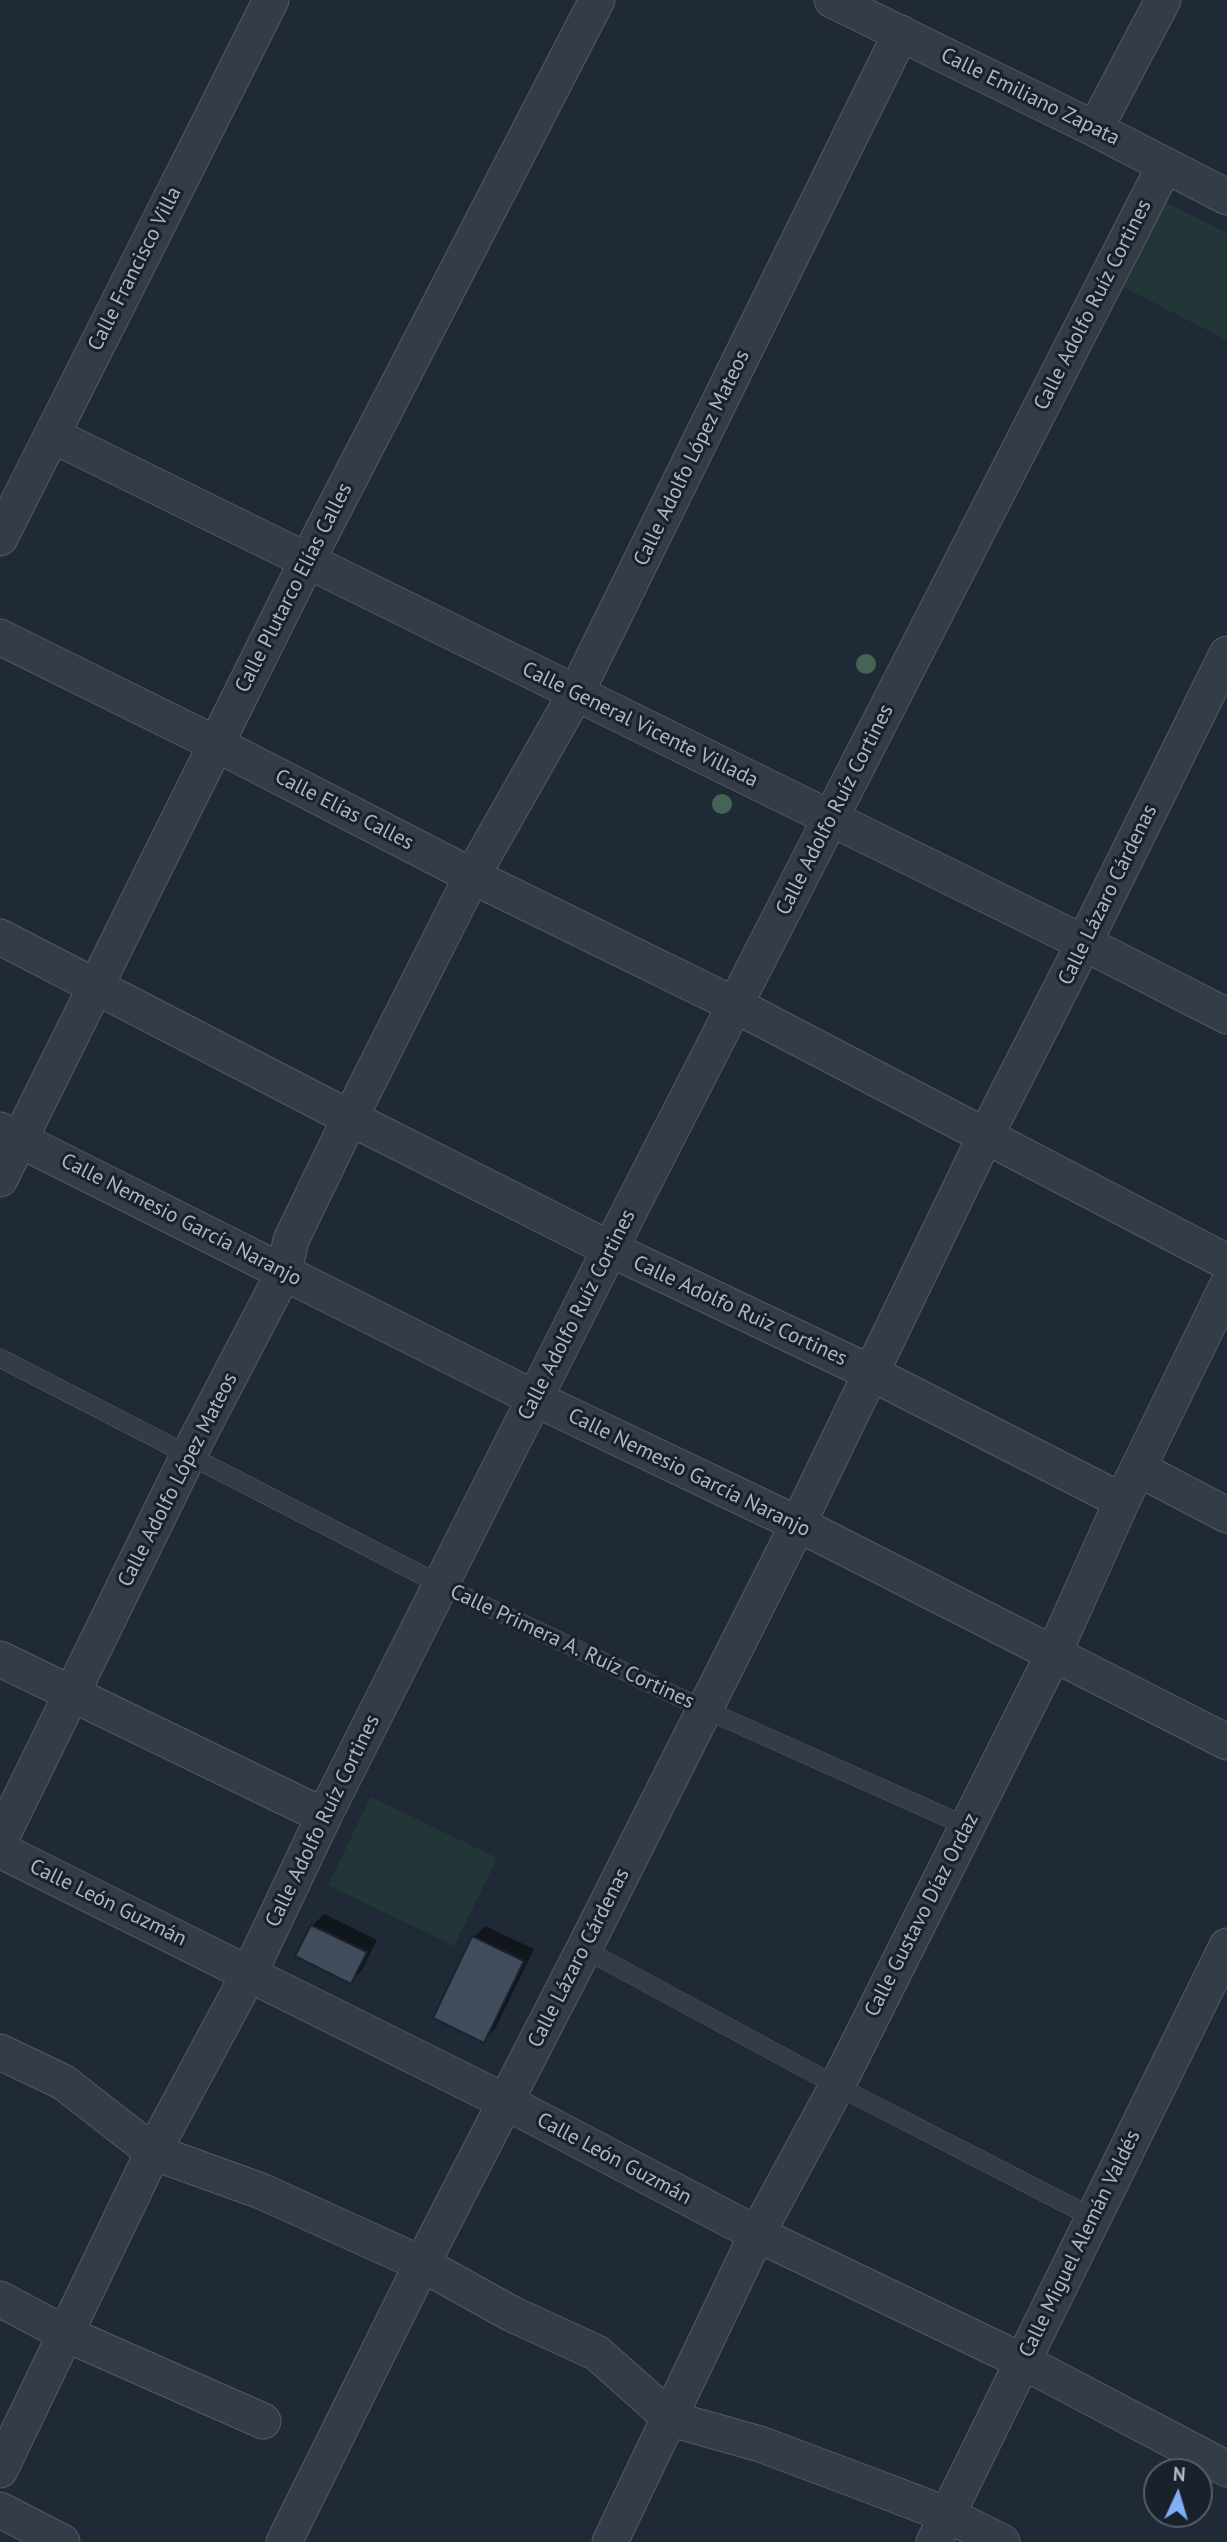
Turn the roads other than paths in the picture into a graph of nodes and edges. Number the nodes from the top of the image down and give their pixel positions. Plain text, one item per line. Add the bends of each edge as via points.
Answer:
1 (271, 0) edge
2 (597, 0) edge
3 (832, 0) edge
4 (1163, 0) edge
5 (867, 8) edge
6 (901, 33) junction
7 (1095, 128) junction
8 (1165, 165) junction
9 (1227, 197) edge
10 (52, 435) junction
11 (0, 538) edge
12 (307, 561) junction
13 (0, 637) edge
14 (1227, 654) edge
15 (576, 693) junction
16 (216, 744) junction
17 (831, 818) junction
18 (472, 876) junction
19 (0, 937) edge
20 (1084, 943) junction
21 (94, 987) junction
22 (735, 1005) junction
23 (1227, 1016) edge
24 (350, 1118) junction
25 (10, 1135) edge
26 (986, 1135) junction
27 (0, 1179) edge
28 (610, 1249) junction
29 (1227, 1262) edge
30 (284, 1272) junction
31 (1227, 1286) edge
32 (0, 1358) edge
33 (871, 1373) junction
34 (536, 1399) junction
35 (188, 1456) junction
36 (1139, 1469) junction
37 (1122, 1501) junction
38 (1227, 1515) edge
39 (798, 1524) junction
40 (441, 1585) junction
41 (1053, 1655) junction
42 (0, 1659) edge
43 (71, 1694) junction
44 (704, 1709) junction
45 (1227, 1742) edge
46 (324, 1816) junction
47 (966, 1826) junction
48 (0, 1840) edge
49 (0, 1850) edge
50 (584, 1948) junction
51 (1223, 1964) edge
52 (249, 1974) junction
53 (0, 2052) edge
54 (837, 2086) junction
55 (506, 2102) junction
56 (153, 2152) junction
57 (1092, 2217) junction
58 (757, 2234) junction
59 (422, 2264) junction
60 (0, 2299) edge
61 (66, 2333) junction
62 (1022, 2361) junction
63 (671, 2419) junction
64 (263, 2421) dead end
65 (1227, 2469) edge
66 (0, 2470) edge
67 (0, 2510) edge
68 (941, 2529) edge
69 (62, 2542) edge
70 (284, 2542) edge
71 (610, 2542) edge
72 (1002, 2542) edge

1 - 10 street, Calle Francisco Villa
2 - 12 street, Calle Plutarco Elías Calles
3 - 5 street, Calle Emiliano Zapata
4 - 7 street
5 - 6 street, Calle Emiliano Zapata
6 - 7 street, Calle Emiliano Zapata
6 - 15 street, Calle Adolfo López Mateos
7 - 8 street, Calle Emiliano Zapata
8 - 9 street, Calle Emiliano Zapata
8 - 17 street, Calle Adolfo Ruíz Cortines
10 - 11 street, Calle Francisco Villa
10 - 12 street, Calle General Vicente Villada
12 - 15 street, Calle General Vicente Villada
12 - 16 street, Calle Plutarco Elías Calles
13 - 16 street
14 - 20 street, Calle Lázaro Cárdenas
15 - 17 street, Calle General Vicente Villada
15 - 18 street, Calle Adolfo López Mateos
16 - 18 street, Calle Elías Calles
16 - 21 street, Calle Plutarco Elías Calles
17 - 20 street, Calle General Vicente Villada
17 - 22 street, Calle Adolfo Ruíz Cortines
18 - 22 street
18 - 24 street, Calle Adolfo López Mateos
19 - 21 street
20 - 23 street, Calle General Vicente Villada
20 - 26 street, Calle Lázaro Cárdenas
21 - 24 street
21 - 25 street, Calle Plutarco Elías Calles
22 - 26 street
22 - 28 street, Calle Adolfo Ruíz Cortines
24 - 28 street
24 - 30 street, Calle Adolfo López Mateos via 292,1240
25 - 27 street, Calle Plutarco Elías Calles
25 - 30 street, Calle Nemesio García Naranjo
26 - 29 street
26 - 33 street, Calle Lázaro Cárdenas
28 - 33 street, Calle Adolfo Ruiz Cortines
28 - 34 street, Calle Adolfo Ruíz Cortines
30 - 34 street, Calle Nemesio García Naranjo
30 - 35 street, Calle Adolfo López Mateos
31 - 36 street, Calle Gustavo Díaz Ordaz
32 - 35 lane, Calle Primera A. Ruíz Cortines
33 - 37 street
33 - 39 street, Calle Lázaro Cárdenas
34 - 39 street, Calle Nemesio García Naranjo
34 - 40 street, Calle Adolfo Ruíz Cortines
35 - 40 lane, Calle Primera A. Ruíz Cortines
35 - 43 street, Calle Adolfo López Mateos
36 - 37 street, Calle Gustavo Díaz Ordaz
36 - 38 street
37 - 41 street, Calle Gustavo Díaz Ordaz
39 - 41 street, Calle Nemesio García Naranjo
39 - 44 street, Calle Lázaro Cárdenas
40 - 44 lane, Calle Primera A. Ruíz Cortines
40 - 46 street, Calle Adolfo Ruíz Cortines
41 - 45 street, Calle Nemesio García Naranjo
41 - 47 street, Calle Gustavo Díaz Ordaz
42 - 43 street
43 - 46 street
43 - 48 street, Calle Adolfo López Mateos
44 - 47 lane, Calle Primera A. Ruíz Cortines
44 - 50 street, Calle Lázaro Cárdenas
46 - 52 street, Calle Adolfo Ruíz Cortines
47 - 54 street, Calle Gustavo Díaz Ordaz
49 - 52 street, Calle León Guzmán
50 - 54 lane
50 - 55 street, Calle Lázaro Cárdenas
51 - 57 street, Calle Miguel Alemán Valdés
52 - 55 street, Calle León Guzmán
52 - 56 street, Calle Adolfo Ruíz Cortines
53 - 56 street via 63,2082
54 - 57 lane
54 - 58 street, Calle Gustavo Díaz Ordaz
55 - 58 street, Calle León Guzmán
55 - 59 street, Calle Lázaro Cárdenas
56 - 59 street via 261,2191
56 - 61 street, Calle Adolfo Ruíz Cortines
57 - 62 street, Calle Miguel Alemán Valdés
58 - 62 street, Calle León Guzmán
58 - 63 street, Calle Gustavo Díaz Ordaz
59 - 63 street via 512,2314 597,2353
59 - 70 street, Calle Lázaro Cárdenas
60 - 61 street
61 - 64 street
61 - 66 street, Calle Adolfo Ruíz Cortines
62 - 65 street, Calle León Guzmán
62 - 68 street, Calle Miguel Alemán Valdés
63 - 68 street via 760,2444
63 - 71 street, Calle Gustavo Díaz Ordaz
67 - 69 street
68 - 72 street

